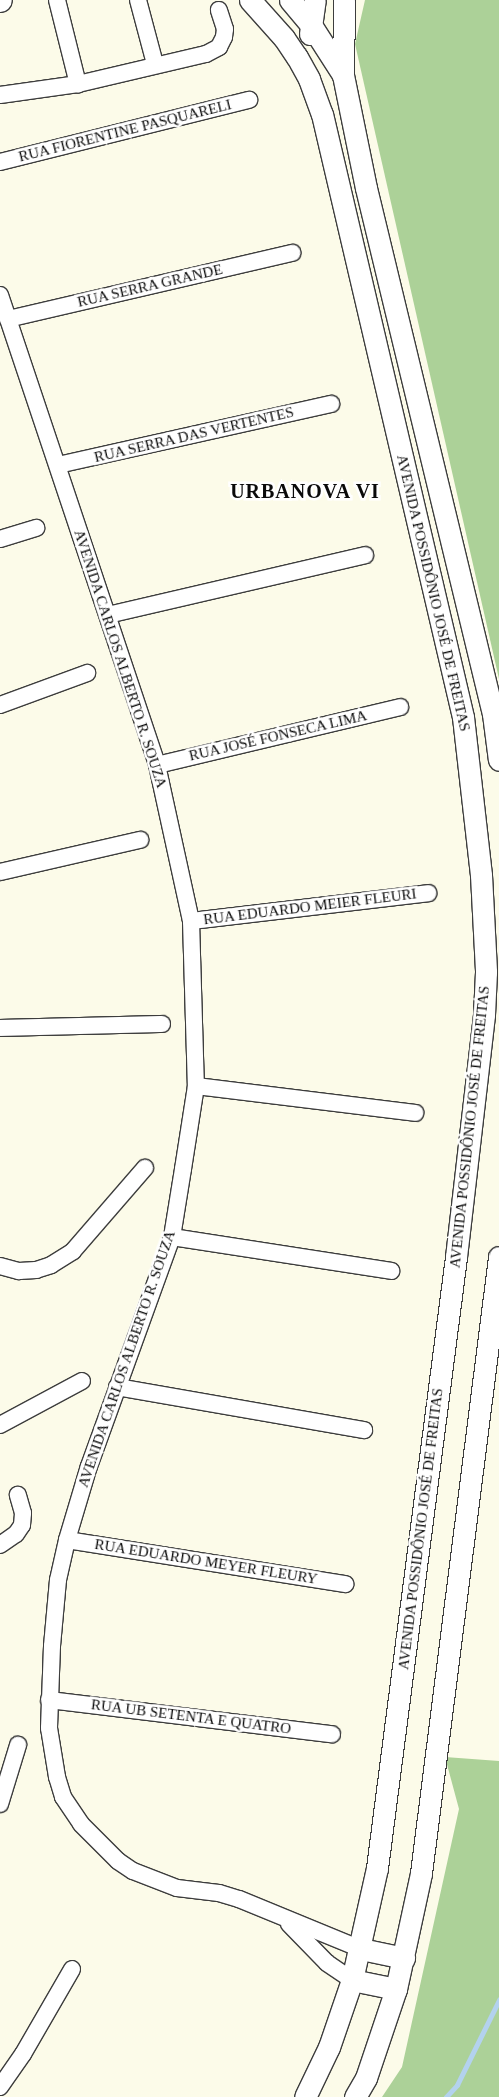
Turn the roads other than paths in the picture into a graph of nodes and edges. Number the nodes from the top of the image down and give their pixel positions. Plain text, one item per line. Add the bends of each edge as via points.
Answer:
1 (57, 0) edge
2 (138, 0) edge
3 (250, 0) edge
4 (290, 0) edge
5 (314, 0) edge
6 (344, 0) edge
7 (219, 10) dead end
8 (311, 25) junction
9 (155, 64) junction
10 (343, 75) junction
11 (309, 79) junction
12 (78, 84) junction
13 (0, 95) edge
14 (249, 100) dead end
15 (0, 162) edge
16 (292, 253) dead end
17 (0, 295) edge
18 (8, 318) junction
19 (331, 404) dead end
20 (58, 465) junction
21 (36, 528) dead end
22 (0, 540) edge
23 (365, 555) dead end
24 (108, 615) junction
25 (87, 673) dead end
26 (0, 705) edge
27 (400, 708) dead end
28 (499, 760) edge
29 (157, 764) junction
30 (140, 840) dead end
31 (0, 872) edge
32 (428, 893) dead end
33 (191, 921) junction
34 (162, 1024) dead end
35 (0, 1028) edge
36 (196, 1086) junction
37 (415, 1114) dead end
38 (145, 1168) dead end
39 (172, 1237) junction
40 (499, 1257) edge
41 (0, 1266) edge
42 (391, 1271) dead end
43 (82, 1381) dead end
44 (117, 1387) junction
45 (0, 1425) edge
46 (364, 1430) dead end
47 (18, 1495) dead end
48 (66, 1540) junction
49 (0, 1544) edge
50 (346, 1584) dead end
51 (49, 1700) junction
52 (332, 1734) dead end
53 (18, 1745) dead end
54 (0, 1804) edge
55 (284, 1919) junction
56 (361, 1949) junction
57 (404, 1958) junction
58 (72, 1969) dead end
59 (352, 1980) junction
60 (396, 1989) junction
61 (0, 2087) edge
62 (305, 2097) edge
63 (355, 2097) edge

1 - 12 street
2 - 9 street
3 - 11 street, AVENIDA POSSIDÔNIO JOSÉ DE FREITAS via 284,38
4 - 8 street, AVENIDA POSSIDÔNIO JOSÉ DE FREITAS
5 - 8 street
6 - 10 street
7 - 9 street via 225,29 219,47 206,54
8 - 10 street, AVENIDA POSSIDÔNIO JOSÉ DE FREITAS
8 - 11 street
9 - 12 street
10 - 28 street, AVENIDA POSSIDÔNIO JOSÉ DE FREITAS via 366,188 493,714
11 - 56 street, AVENIDA POSSIDÔNIO JOSÉ DE FREITAS via 322,114 464,717 481,875 486,972 484,1014 452,1286 377,1868
12 - 13 street
14 - 15 street, RUA FIORENTINE PASQUARELI
16 - 18 street, RUA SERRA GRANDE
17 - 18 street, AVENIDA CARLOS ALBERTO R. SOUZA
18 - 20 street, AVENIDA CARLOS ALBERTO R. SOUZA
19 - 20 street, RUA SERRA DAS VERTENTES
20 - 24 street, AVENIDA CARLOS ALBERTO R. SOUZA
21 - 22 street
23 - 24 street
24 - 29 street, AVENIDA CARLOS ALBERTO R. SOUZA
25 - 26 street
27 - 29 street, RUA JOSÉ FONSECA LIMA
29 - 33 street, AVENIDA CARLOS ALBERTO R. SOUZA
30 - 31 street
32 - 33 street, RUA EDUARDO MEIER FLEURI
33 - 36 street, AVENIDA CARLOS ALBERTO R. SOUZA
34 - 35 street
36 - 37 street
36 - 39 street, AVENIDA CARLOS ALBERTO R. SOUZA
38 - 41 street via 73,1250 51,1265 19,1271
39 - 42 street
39 - 44 street, AVENIDA CARLOS ALBERTO R. SOUZA
40 - 57 street via 421,1873
43 - 45 street
44 - 46 street
44 - 48 street, AVENIDA CARLOS ALBERTO R. SOUZA
47 - 49 street via 23,1513 22,1525 16,1534
48 - 50 street, RUA EDUARDO MEYER FLEURY
48 - 51 street, AVENIDA CARLOS ALBERTO R. SOUZA via 54,1612
51 - 52 street, RUA UB SETENTA E QUATRO
51 - 55 street, AVENIDA CARLOS ALBERTO R. SOUZA via 51,1752 63,1797 81,1824 118,1861 164,1884 239,1899
53 - 54 street
55 - 56 street, AVENIDA CARLOS ALBERTO R. SOUZA
55 - 59 street via 327,1964
56 - 57 street
56 - 59 street, AVENIDA POSSIDÔNIO JOSÉ DE FREITAS
57 - 60 street
58 - 61 street
59 - 60 street
59 - 62 street, AVENIDA POSSIDÔNIO JOSÉ DE FREITAS via 329,2047
60 - 63 street via 366,2078

